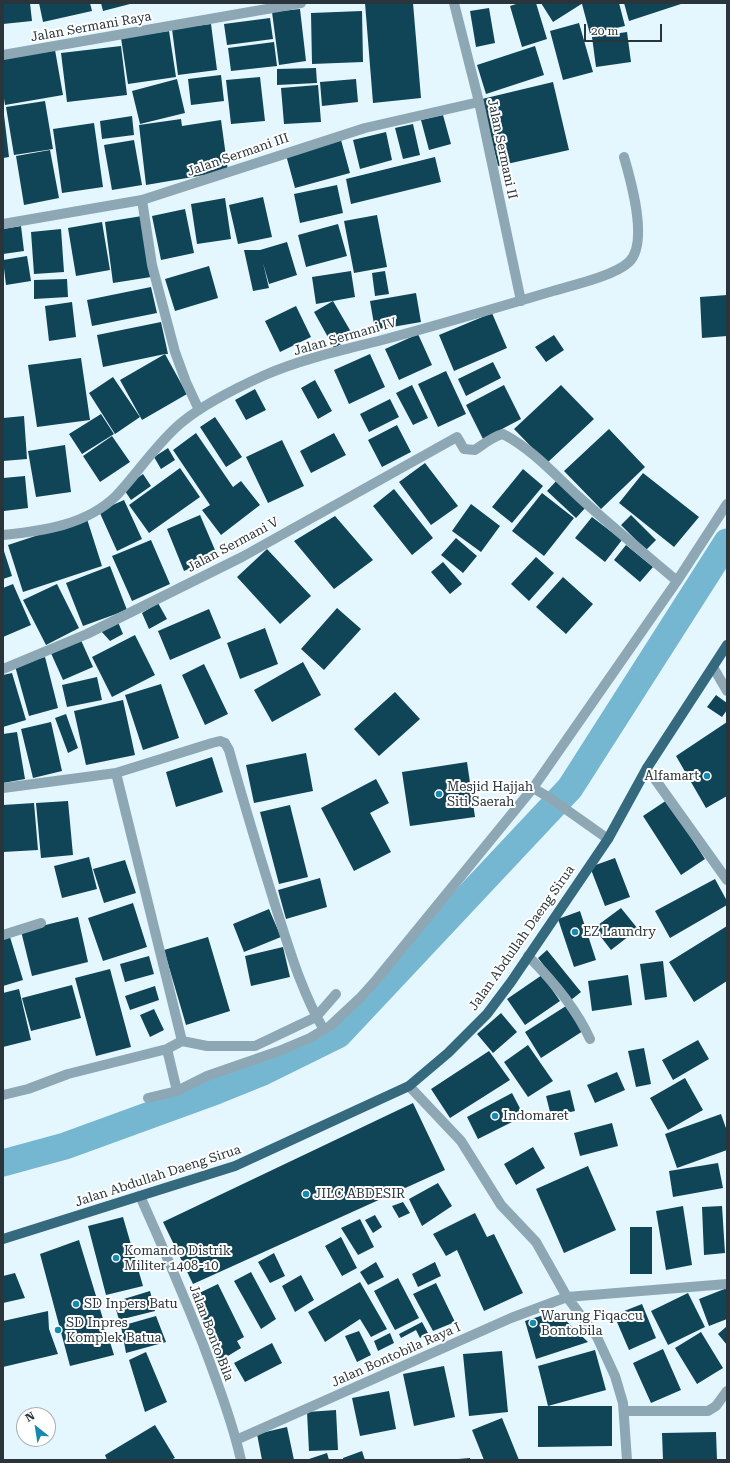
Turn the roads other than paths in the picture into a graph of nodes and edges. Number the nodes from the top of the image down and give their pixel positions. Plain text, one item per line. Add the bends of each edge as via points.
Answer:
1 (300, 3) edge
2 (454, 3) edge
3 (3, 55) edge
4 (479, 102) junction
5 (624, 157) dead end
6 (142, 200) junction
7 (3, 224) edge
8 (521, 301) junction
9 (199, 410) junction
10 (727, 504) edge
11 (3, 535) edge
12 (677, 581) junction
13 (727, 645) edge
14 (713, 667) junction
15 (3, 669) edge
16 (727, 691) edge
17 (646, 768) junction
18 (116, 773) junction
19 (3, 788) edge
20 (533, 788) junction
21 (608, 839) junction
22 (727, 880) edge
23 (41, 923) dead end
24 (3, 935) edge
25 (528, 956) junction
26 (336, 994) dead end
27 (316, 1017) junction
28 (324, 1030) junction
29 (590, 1039) dead end
30 (182, 1041) junction
31 (167, 1049) junction
32 (408, 1086) junction
33 (177, 1091) junction
34 (3, 1095) edge
35 (148, 1098) dead end
36 (140, 1196) junction
37 (3, 1239) edge
38 (727, 1284) edge
39 (567, 1297) junction
40 (727, 1391) edge
41 (624, 1411) junction
42 (236, 1440) junction
43 (241, 1460) edge
44 (627, 1460) edge

1 - 3 street, Jalan Sermani Raya
2 - 4 street, Jalan Sermani II
4 - 6 street, Jalan Sermani III via 365,128
4 - 8 street, Jalan Sermani II
5 - 8 street, Jalan Sermani IV via 637,214 638,246 635,254 626,265 611,272
6 - 7 street, Jalan Sermani III
6 - 9 street via 152,265 175,352
8 - 9 street, Jalan Sermani IV via 310,359 267,374
9 - 11 street, Jalan Sermani IV via 167,437 115,496 92,513 55,528
10 - 12 street
12 - 15 street, Jalan Sermani V via 526,449 510,438 503,434 487,440 475,450 464,449 457,437 242,557 86,634
12 - 20 street
13 - 14 main road, Jalan Abdullah Daeng Sirua
14 - 16 street
14 - 17 main road, Jalan Abdullah Daeng Sirua
17 - 21 main road, Jalan Abdullah Daeng Sirua
17 - 22 street
18 - 19 street
18 - 27 street via 212,743 225,743 291,954
18 - 30 street
20 - 21 street
20 - 28 street via 377,979
21 - 25 main road, Jalan Abdullah Daeng Sirua
23 - 24 street
25 - 29 street via 564,997 584,1025
25 - 32 main road, Jalan Abdullah Daeng Sirua via 487,1014 448,1053
26 - 27 street
27 - 28 street
27 - 30 street via 254,1046 207,1046
28 - 33 street via 279,1051 207,1076
30 - 31 street
31 - 33 street
31 - 34 street via 68,1074
32 - 36 main road, Jalan Abdullah Daeng Sirua via 235,1166
32 - 39 street via 461,1141 501,1205 536,1242
33 - 35 street
36 - 37 main road, Jalan Abdullah Daeng Sirua
36 - 42 street, Jalan Bonto Bila via 214,1372
38 - 39 street, Jalan Bontobila Raya I
39 - 41 street via 597,1337 614,1376
39 - 42 street, Jalan Bontobila Raya I via 512,1318
40 - 41 street via 716,1406 708,1411
41 - 44 street
42 - 43 street, Jalan Bonto Bila

